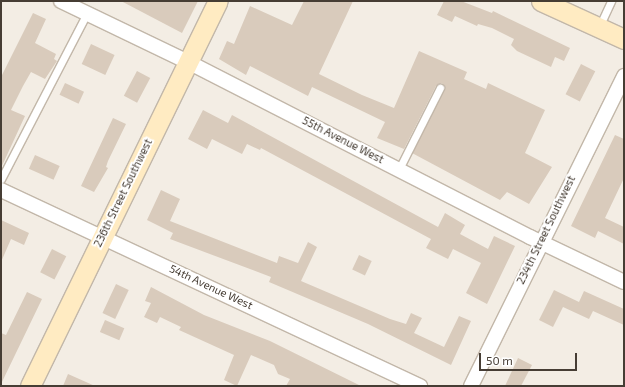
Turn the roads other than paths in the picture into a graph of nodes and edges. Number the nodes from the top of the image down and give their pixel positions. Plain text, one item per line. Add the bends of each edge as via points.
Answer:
1 (61, 1) edge
2 (218, 1) edge
3 (540, 1) edge
4 (611, 1) edge
5 (87, 13) junction
6 (599, 27) junction
7 (624, 39) edge
8 (188, 62) junction
9 (624, 76) edge
10 (440, 88) dead end
11 (399, 169) junction
12 (1, 179) edge
13 (1, 190) edge
14 (102, 236) junction
15 (539, 242) junction
16 (624, 282) edge
17 (30, 386) edge
18 (420, 386) edge
19 (471, 386) edge

1 - 5 street, 55th Avenue West
2 - 8 main road, 236th Street Southwest
3 - 6 main road
4 - 6 lane
5 - 8 street, 55th Avenue West
5 - 12 lane
6 - 7 main road
8 - 11 street, 55th Avenue West
8 - 14 main road, 236th Street Southwest
9 - 15 street, 234th Street Southwest
10 - 11 lane
11 - 15 street, 55th Avenue West
13 - 14 street, 54th Avenue West
14 - 17 main road, 236th Street Southwest
14 - 18 street, 54th Avenue West
15 - 16 street, 55th Avenue West
15 - 19 street, 234th Street Southwest

